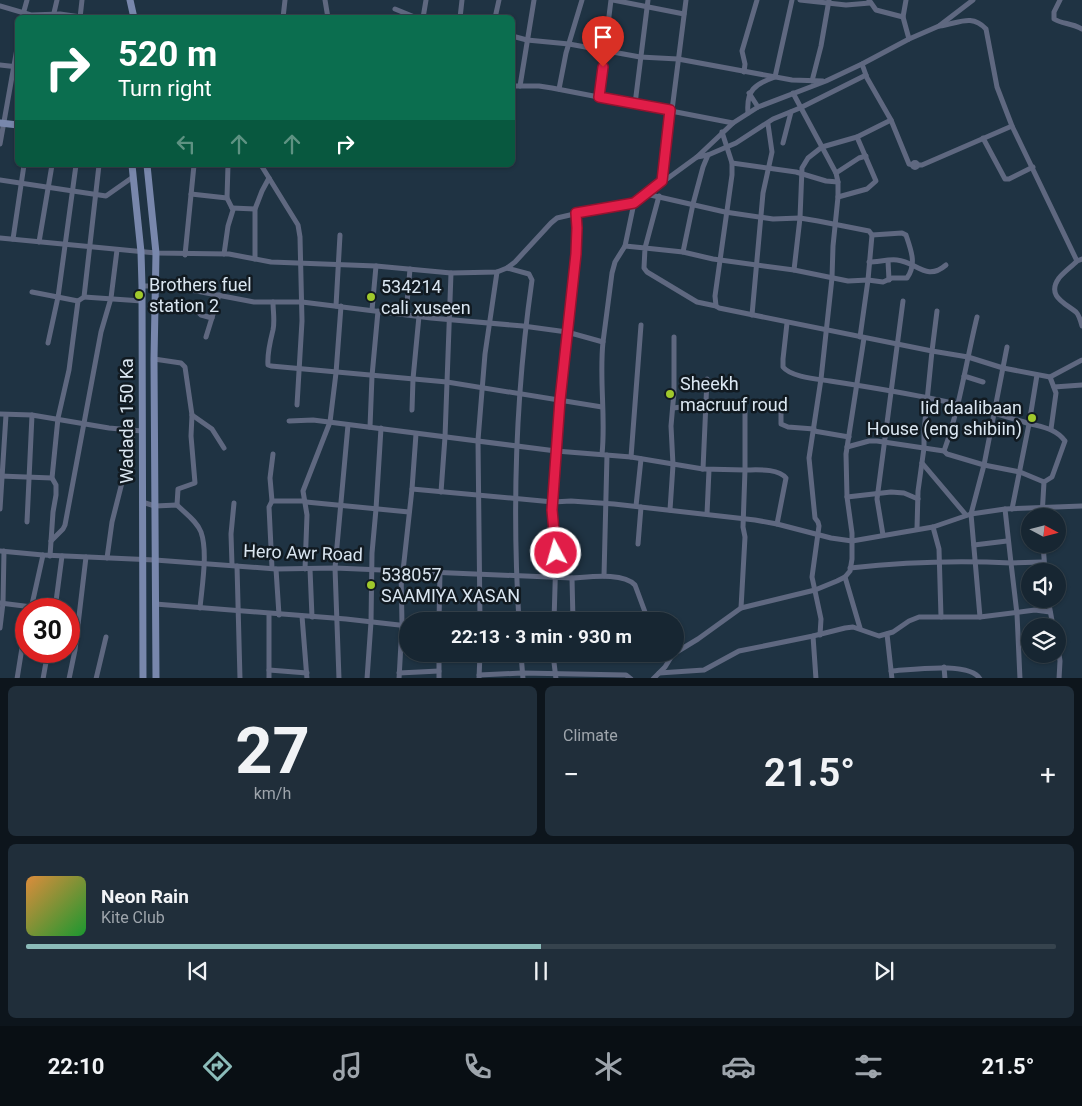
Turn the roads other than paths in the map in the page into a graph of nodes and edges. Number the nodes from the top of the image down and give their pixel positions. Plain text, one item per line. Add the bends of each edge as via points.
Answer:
1 (27, 0) edge
2 (56, 0) edge
3 (82, 0) edge
4 (130, 0) edge
5 (285, 0) edge
6 (325, 0) edge
7 (426, 0) edge
8 (462, 0) edge
9 (499, 0) edge
10 (534, 0) edge
11 (582, 0) edge
12 (612, 0) edge
13 (686, 0) edge
14 (757, 0) edge
15 (792, 0) edge
16 (800, 0) edge
17 (906, 0) edge
18 (973, 0) edge
19 (1060, 0) edge
20 (829, 1) edge
21 (870, 2) edge
22 (647, 3) edge
23 (0, 6) edge
24 (395, 9) dead end
25 (684, 14) junction
26 (20, 15) edge
27 (22, 15) edge
28 (54, 15) edge
29 (80, 15) edge
30 (133, 15) edge
31 (283, 15) edge
32 (328, 15) edge
33 (410, 15) edge
34 (424, 15) edge
35 (460, 15) edge
36 (496, 15) edge
37 (903, 17) junction
38 (939, 26) junction
39 (1082, 29) edge
40 (515, 37) edge
41 (909, 39) junction
42 (528, 40) junction
43 (568, 44) junction
44 (604, 52) junction
45 (640, 57) junction
46 (678, 59) junction
47 (862, 64) junction
48 (0, 65) edge
49 (15, 67) edge
50 (744, 72) junction
51 (866, 75) junction
52 (775, 77) junction
53 (812, 81) junction
54 (826, 81) junction
55 (515, 86) edge
56 (520, 86) junction
57 (559, 89) junction
58 (749, 93) junction
59 (793, 93) junction
60 (599, 97) junction
61 (635, 104) junction
62 (758, 107) junction
63 (800, 108) junction
64 (670, 110) junction
65 (791, 112) junction
66 (748, 114) junction
67 (891, 120) junction
68 (2, 123) edge
69 (732, 123) junction
70 (768, 124) junction
71 (15, 125) edge
72 (1012, 126) junction
73 (722, 132) junction
74 (857, 137) junction
75 (983, 138) junction
76 (783, 143) dead end
77 (0, 144) edge
78 (725, 147) junction
79 (822, 147) junction
80 (708, 154) junction
81 (866, 156) junction
82 (697, 157) junction
83 (732, 163) junction
84 (24, 167) edge
85 (52, 167) edge
86 (76, 167) edge
87 (99, 167) edge
88 (132, 167) edge
89 (147, 167) edge
90 (194, 167) edge
91 (228, 167) edge
92 (263, 167) edge
93 (1033, 167) junction
94 (768, 168) junction
95 (802, 174) junction
96 (836, 174) junction
97 (134, 177) junction
98 (269, 178) junction
99 (0, 180) edge
100 (662, 181) junction
101 (838, 182) junction
102 (22, 184) junction
103 (48, 188) junction
104 (72, 191) junction
105 (191, 194) junction
106 (646, 194) junction
107 (95, 195) junction
108 (659, 196) junction
109 (838, 197) junction
110 (228, 198) junction
111 (634, 203) junction
112 (693, 204) junction
113 (232, 208) junction
114 (255, 209) junction
115 (725, 212) junction
116 (576, 213) junction
117 (761, 217) junction
118 (800, 218) junction
119 (836, 224) junction
120 (340, 235) dead end
121 (872, 235) junction
122 (0, 238) edge
123 (13, 239) junction
124 (39, 242) junction
125 (64, 244) junction
126 (625, 246) junction
127 (89, 247) junction
128 (645, 248) junction
129 (117, 250) junction
130 (141, 252) junction
131 (683, 252) junction
132 (156, 253) junction
133 (185, 254) junction
134 (224, 254) junction
135 (255, 259) junction
136 (721, 259) junction
137 (1079, 260) edge
138 (888, 261) junction
139 (869, 262) junction
140 (300, 263) junction
141 (339, 264) junction
142 (758, 264) junction
143 (912, 264) junction
144 (946, 265) dead end
145 (376, 266) junction
146 (507, 268) junction
147 (410, 270) junction
148 (794, 270) junction
149 (451, 272) junction
150 (497, 272) junction
151 (832, 278) junction
152 (868, 280) junction
153 (889, 280) junction
154 (142, 286) junction
155 (155, 286) junction
156 (32, 292) dead end
157 (219, 295) junction
158 (58, 297) junction
159 (84, 297) junction
160 (111, 298) junction
161 (142, 300) junction
162 (78, 301) junction
163 (903, 301) dead end
164 (273, 302) junction
165 (302, 302) junction
166 (191, 305) dead end
167 (338, 306) junction
168 (716, 306) junction
169 (372, 310) junction
170 (378, 311) junction
171 (937, 311) dead end
172 (406, 314) junction
173 (752, 315) junction
174 (419, 316) junction
175 (977, 317) dead end
176 (212, 318) junction
177 (450, 318) junction
178 (490, 322) junction
179 (788, 322) junction
180 (641, 325) dead end
181 (1082, 326) edge
182 (526, 327) junction
183 (826, 330) junction
184 (567, 332) junction
185 (206, 337) dead end
186 (674, 337) dead end
187 (862, 337) junction
188 (603, 342) junction
189 (48, 343) dead end
190 (897, 344) junction
191 (1007, 347) dead end
192 (932, 351) junction
193 (968, 357) junction
194 (154, 359) junction
195 (1082, 360) edge
196 (299, 368) junction
197 (1002, 368) junction
198 (336, 373) junction
199 (1037, 375) junction
200 (372, 376) junction
201 (964, 376) junction
202 (1050, 377) junction
203 (412, 379) junction
204 (707, 379) dead end
205 (821, 380) junction
206 (447, 382) junction
207 (983, 382) dead end
208 (857, 385) junction
209 (1082, 385) edge
210 (1054, 387) junction
211 (482, 388) junction
212 (891, 390) junction
213 (521, 394) junction
214 (928, 398) junction
215 (560, 400) junction
216 (781, 402) dead end
217 (706, 404) junction
218 (297, 405) dead end
219 (959, 405) junction
220 (602, 407) junction
221 (672, 408) junction
222 (412, 410) dead end
223 (745, 410) dead end
224 (995, 413) junction
225 (3, 414) edge
226 (32, 415) junction
227 (192, 415) junction
228 (58, 418) junction
229 (289, 421) dead end
230 (330, 422) junction
231 (84, 424) junction
232 (1029, 424) junction
233 (348, 425) junction
234 (370, 427) junction
235 (381, 428) junction
236 (1050, 428) junction
237 (133, 430) junction
238 (814, 430) junction
239 (142, 431) junction
240 (416, 434) junction
241 (446, 437) junction
242 (848, 437) junction
243 (478, 440) junction
244 (883, 442) junction
245 (518, 445) junction
246 (847, 447) junction
247 (224, 448) dead end
248 (924, 448) junction
249 (556, 450) junction
250 (944, 451) junction
251 (273, 454) dead end
252 (605, 455) junction
253 (631, 457) junction
254 (641, 459) junction
255 (922, 463) junction
256 (673, 465) junction
257 (984, 465) junction
258 (703, 469) junction
259 (710, 470) junction
260 (745, 470) junction
261 (1020, 472) junction
262 (1, 476) edge
263 (29, 477) junction
264 (52, 478) junction
265 (1044, 482) junction
266 (412, 489) junction
267 (442, 492) junction
268 (878, 493) junction
269 (478, 496) junction
270 (847, 497) junction
271 (516, 499) junction
272 (918, 499) junction
273 (272, 501) junction
274 (142, 502) junction
275 (306, 502) junction
276 (553, 502) junction
277 (234, 504) dead end
278 (606, 504) junction
279 (177, 505) junction
280 (154, 506) junction
281 (340, 506) junction
282 (1082, 506) edge
283 (638, 507) junction
284 (1042, 507) junction
285 (0, 509) edge
286 (376, 509) junction
287 (1005, 509) junction
288 (1012, 509) junction
289 (670, 510) junction
290 (409, 512) junction
291 (707, 514) junction
292 (968, 514) junction
293 (743, 518) junction
294 (27, 522) dead end
295 (777, 524) junction
296 (933, 527) junction
297 (917, 529) junction
298 (818, 535) junction
299 (883, 535) junction
300 (51, 541) junction
301 (852, 541) junction
302 (1007, 541) junction
303 (638, 544) dead end
304 (974, 545) junction
305 (2, 551) edge
306 (1044, 553) edge
307 (43, 555) junction
308 (50, 556) junction
309 (62, 556) junction
310 (86, 557) junction
311 (107, 558) junction
312 (142, 560) junction
313 (154, 560) junction
314 (939, 562) junction
315 (976, 562) junction
316 (1044, 562) joint
317 (203, 563) junction
318 (1010, 563) junction
319 (235, 565) junction
320 (274, 568) junction
321 (335, 568) junction
322 (850, 568) junction
323 (307, 569) junction
324 (371, 569) junction
325 (402, 570) junction
326 (440, 572) junction
327 (480, 574) junction
328 (516, 576) junction
329 (555, 576) junction
330 (604, 576) junction
331 (845, 577) junction
332 (572, 578) junction
333 (815, 590) junction
334 (34, 598) edge
335 (56, 598) edge
336 (1, 603) edge
337 (154, 604) junction
338 (15, 605) edge
339 (80, 606) edge
340 (200, 608) junction
341 (741, 608) junction
342 (1049, 608) edge
343 (239, 611) junction
344 (404, 612) edge
345 (439, 612) edge
346 (480, 612) edge
347 (518, 612) edge
348 (554, 612) edge
349 (573, 612) edge
350 (645, 612) edge
351 (1050, 612) junction
352 (269, 614) junction
353 (1017, 614) junction
354 (279, 615) junction
355 (302, 616) junction
356 (312, 617) junction
357 (941, 617) junction
358 (980, 617) junction
359 (336, 618) junction
360 (1051, 618) edge
361 (371, 622) junction
362 (399, 625) edge
363 (0, 628) edge
364 (860, 628) junction
365 (887, 634) junction
366 (820, 635) junction
367 (813, 636) junction
368 (106, 637) dead end
369 (684, 647) edge
370 (400, 662) edge
371 (439, 662) edge
372 (480, 662) edge
373 (521, 662) edge
374 (554, 662) edge
375 (667, 662) edge
376 (19, 663) edge
377 (46, 663) edge
378 (71, 663) edge
379 (1060, 663) edge
380 (944, 667) junction
381 (269, 670) junction
382 (439, 671) junction
383 (891, 671) junction
384 (659, 673) junction
385 (307, 676) edge
386 (399, 676) edge
387 (522, 676) edge
388 (555, 676) edge
389 (479, 677) edge
390 (599, 677) edge
391 (17, 678) edge
392 (43, 678) edge
393 (69, 678) edge
394 (96, 678) edge
395 (143, 678) edge
396 (156, 678) edge
397 (240, 678) edge
398 (269, 678) edge
399 (339, 678) edge
400 (367, 678) edge
401 (439, 678) edge
402 (631, 678) edge
403 (653, 678) edge
404 (816, 678) edge
405 (892, 678) edge
406 (945, 678) edge
407 (980, 678) edge
408 (1020, 678) edge
409 (1059, 678) edge

1 - 27 street
2 - 28 street
3 - 29 street
4 - 30 street
5 - 31 street
6 - 32 street
7 - 34 street
8 - 35 street
9 - 36 street
10 - 42 street
11 - 43 street
12 - 22 street
12 - 44 street
13 - 25 street
14 - 50 street via 742,51
15 - 52 street
16 - 20 street
17 - 37 street
18 - 38 street
19 - 39 street via 1054,19
20 - 21 street via 846,4
20 - 53 street
21 - 37 street via 876,10
22 - 25 street
22 - 45 street
23 - 26 street
24 - 33 street
25 - 46 street
37 - 41 street
38 - 41 street
38 - 72 street via 971,20 986,29 997,87
40 - 42 street
41 - 47 street
42 - 43 street
42 - 56 street
43 - 44 street
43 - 57 street
44 - 45 street
44 - 60 street
45 - 46 street
45 - 61 street
46 - 50 street
46 - 64 street
47 - 51 street
47 - 54 street
48 - 49 street
49 - 68 street
50 - 52 street
51 - 63 street
51 - 67 street
52 - 53 street
52 - 58 street via 761,82
53 - 54 street
54 - 59 street
55 - 56 street
56 - 57 street
57 - 60 street
58 - 62 street
58 - 66 street
59 - 62 street
59 - 63 street
60 - 61 street
61 - 64 street
62 - 66 street
63 - 65 street
63 - 79 street
64 - 69 street
64 - 100 street
65 - 70 street
65 - 76 street
66 - 69 street
67 - 74 street
67 - 75 street via 909,164 922,165
68 - 71 street
68 - 77 street
69 - 73 street
70 - 78 street
70 - 94 street via 772,152
72 - 75 street
72 - 93 street
73 - 78 street
73 - 82 street
74 - 79 street
74 - 81 street
75 - 93 street via 1005,179
78 - 80 street
78 - 83 street
79 - 95 street via 808,158
79 - 96 street
80 - 82 street
80 - 112 street
81 - 96 street
81 - 109 street via 875,183 867,189
82 - 100 street
83 - 94 street
83 - 115 street
84 - 102 street
85 - 103 street
86 - 104 street
87 - 107 street
88 - 97 street, Wadada 150 Ka
89 - 132 street, Wadada 150 Ka
90 - 105 street
91 - 110 street
92 - 98 street
93 - 137 street
94 - 95 street
94 - 117 street
95 - 101 street
95 - 118 street
96 - 101 street
97 - 107 street via 106,196
97 - 130 street, Wadada 150 Ka
98 - 114 street
98 - 140 street via 298,224
99 - 102 street
100 - 106 street
101 - 109 street
102 - 103 street
102 - 123 street
103 - 104 street
103 - 124 street
104 - 107 street
104 - 125 street
105 - 110 street
105 - 133 street
106 - 108 street
106 - 111 street
107 - 127 street
108 - 112 street
108 - 128 street
109 - 119 street
110 - 113 street
111 - 116 street
111 - 126 street
112 - 115 street
112 - 131 street
113 - 114 street
113 - 134 street
114 - 135 street
115 - 117 street
115 - 136 street
116 - 146 street via 551,222
116 - 184 street via 576,254
117 - 118 street
117 - 142 street
118 - 119 street
118 - 148 street
119 - 121 street via 869,231
119 - 151 street
120 - 141 street
121 - 139 street
121 - 143 street via 906,235
122 - 123 street
123 - 124 street
124 - 125 street
125 - 127 street
125 - 158 street
126 - 128 street
126 - 188 street via 612,273
127 - 129 street
127 - 159 street
128 - 131 street
128 - 168 street via 644,268 647,272 697,302
129 - 130 street
129 - 160 street
130 - 132 street
130 - 154 street, Wadada 150 Ka
131 - 136 street
132 - 133 street
132 - 155 street, Wadada 150 Ka
133 - 134 street
134 - 135 street
135 - 140 street
136 - 142 street
136 - 168 street
137 - 181 street via 1058,279 1055,288 1063,304 1077,313
138 - 139 street
138 - 143 street
138 - 153 street
139 - 152 street
140 - 141 street
140 - 165 street
141 - 145 street
141 - 167 street
142 - 148 street
142 - 173 street
143 - 144 street via 930,272
143 - 153 street via 907,278
145 - 147 street
145 - 169 street
146 - 150 street
146 - 182 street via 531,276
147 - 149 street
147 - 172 street
148 - 151 street
149 - 150 street
149 - 177 street
150 - 178 street
151 - 152 street
151 - 183 street
152 - 153 street
152 - 187 street
154 - 155 street
154 - 161 street, Wadada 150 Ka
155 - 157 street
155 - 194 street, Wadada 150 Ka
156 - 158 street
157 - 164 street
157 - 176 street
158 - 162 street
158 - 189 street
159 - 160 street
159 - 162 street
160 - 161 street
160 - 231 street via 101,332
161 - 239 street, Wadada 150 Ka
162 - 228 street via 69,370
163 - 190 street
164 - 165 street
164 - 196 street via 268,365
165 - 167 street
165 - 196 street
166 - 176 street via 201,315
167 - 169 street
167 - 198 street
168 - 173 street
169 - 170 street
170 - 172 street
170 - 200 street
171 - 192 street
172 - 174 street
173 - 179 street
174 - 177 street
174 - 203 street
175 - 193 street
176 - 185 street
177 - 178 street
177 - 206 street
178 - 182 street
178 - 211 street
179 - 183 street
179 - 205 street via 783,367 792,373
180 - 253 street
182 - 184 street
182 - 213 street
183 - 187 street
183 - 205 street
184 - 188 street
184 - 215 street
186 - 221 street
187 - 190 street
187 - 208 street
188 - 220 street
190 - 192 street
190 - 212 street
191 - 197 street
192 - 193 street
192 - 214 street
193 - 197 street
193 - 201 street
194 - 227 street via 184,365
194 - 280 street, Wadada 150 Ka
195 - 202 street
196 - 198 street
196 - 218 street
197 - 199 street
197 - 224 street
198 - 200 street
198 - 230 street
199 - 202 street
199 - 232 street
200 - 203 street
200 - 234 street
201 - 207 street
201 - 219 street
202 - 210 street
203 - 206 street
203 - 222 street
204 - 217 street
205 - 208 street
205 - 238 street
206 - 211 street
206 - 241 street
208 - 212 street
208 - 242 street
209 - 210 street
210 - 236 street via 1056,393
211 - 213 street
211 - 243 street
212 - 214 street
212 - 244 street
213 - 215 street
213 - 245 street
214 - 219 street
214 - 248 street
215 - 220 street
215 - 249 street
216 - 238 street via 781,424
217 - 221 street
217 - 258 street
219 - 224 street
219 - 250 street
220 - 252 street
221 - 256 street
223 - 260 street
224 - 232 street
224 - 257 street
225 - 226 street
225 - 262 street
226 - 228 street
226 - 263 street
227 - 247 street via 212,429
227 - 279 street via 190,436 195,483 178,489
228 - 231 street
228 - 264 street
229 - 230 street
230 - 233 street
230 - 275 street via 304,487
231 - 237 street
231 - 300 street via 65,525
232 - 236 street
232 - 261 street
233 - 234 street
233 - 281 street
234 - 235 street
235 - 240 street
235 - 286 street
236 - 265 street via 1065,441 1052,477
237 - 239 street
237 - 311 street
238 - 242 street
238 - 298 street via 809,458
239 - 274 street, Wadada 150 Ka
240 - 241 street
240 - 266 street
241 - 243 street
241 - 267 street
242 - 246 street
243 - 245 street
243 - 269 street
244 - 246 street via 869,441
244 - 248 street
244 - 268 street
245 - 249 street
245 - 271 street
246 - 270 street
248 - 250 street
248 - 255 street
249 - 252 street
249 - 276 street
250 - 257 street
251 - 273 street
252 - 253 street
252 - 278 street
253 - 254 street
254 - 256 street
254 - 283 street
255 - 272 street
255 - 292 street
256 - 258 street
256 - 289 street
257 - 261 street
257 - 292 street
258 - 259 street
259 - 260 street
259 - 291 street
260 - 293 street
260 - 295 street via 775,472 786,478
261 - 265 street
261 - 288 street
262 - 263 street
262 - 285 street
263 - 264 street
263 - 294 street
264 - 300 street via 56,495
265 - 284 street
266 - 267 street
266 - 290 street
267 - 269 street
268 - 270 street
268 - 272 street via 904,493
268 - 299 street
269 - 271 street
269 - 327 street
270 - 301 street
271 - 276 street
271 - 328 street
272 - 297 street
273 - 275 street
273 - 320 street via 269,507
274 - 280 street
274 - 312 street, Wadada 150 Ka
275 - 281 street
275 - 323 street
276 - 278 street
276 - 329 street
277 - 319 street via 231,534
278 - 283 street
278 - 330 street
279 - 280 street
279 - 317 street via 200,530
280 - 313 street, Wadada 150 Ka
281 - 286 street
281 - 321 street
282 - 284 street
283 - 289 street
283 - 303 street
284 - 288 street
286 - 290 street
286 - 324 street
287 - 288 street
287 - 292 street
287 - 302 street
289 - 291 street
290 - 325 street
291 - 293 street
292 - 296 street
292 - 304 street
293 - 295 street
293 - 341 street
295 - 298 street
296 - 297 street
296 - 314 street
297 - 299 street
298 - 301 street
298 - 333 street via 812,577
299 - 301 street
300 - 308 street
301 - 322 street
302 - 304 street
302 - 318 street
304 - 315 street
305 - 307 street, Hero Awr Road
305 - 336 street
306 - 316 street
307 - 308 street, Hero Awr Road
307 - 334 street
308 - 309 street, Hero Awr Road
309 - 310 street, Hero Awr Road
309 - 335 street
310 - 311 street, Hero Awr Road
310 - 339 street
311 - 312 street, Hero Awr Road
312 - 313 street, Hero Awr Road
312 - 395 street, Wadada 150 Ka
313 - 317 street, Hero Awr Road
313 - 337 street, Wadada 150 Ka
314 - 315 street
314 - 322 street
314 - 357 street
315 - 318 street
315 - 358 street
316 - 318 street
317 - 319 street, Hero Awr Road
317 - 340 street
318 - 353 street
319 - 320 street, Hero Awr Road
319 - 343 street
320 - 323 street, Hero Awr Road
320 - 354 street
321 - 323 street, Hero Awr Road
321 - 324 street, Hero Awr Road
321 - 359 street
322 - 331 street
323 - 356 street
324 - 325 street, Hero Awr Road
324 - 361 street
325 - 326 street, Hero Awr Road
325 - 344 street
326 - 327 street, Hero Awr Road
326 - 345 street
327 - 328 street, Hero Awr Road
327 - 346 street
328 - 329 street, Hero Awr Road
328 - 347 street
329 - 332 street, Hero Awr Road
329 - 348 street
330 - 332 street, Hero Awr Road
330 - 350 street, Hero Awr Road via 636,584
331 - 333 street
331 - 364 street
332 - 349 street
333 - 341 street
333 - 366 street via 821,619
336 - 338 street
336 - 363 street
337 - 340 street
337 - 396 street, Wadada 150 Ka
340 - 343 street
341 - 369 street
342 - 351 street
343 - 352 street
343 - 397 street
351 - 353 street via 1034,610
351 - 360 street
352 - 354 street
352 - 381 street
353 - 358 street
353 - 408 street
354 - 355 street
355 - 356 street
355 - 385 street
356 - 359 street
357 - 358 street
357 - 365 street via 919,617
359 - 361 street
359 - 399 street
361 - 362 street
361 - 400 street
364 - 365 street via 875,636
364 - 366 street via 845,628
365 - 383 street
366 - 367 street
367 - 384 street via 739,651 704,670
367 - 404 street
368 - 394 street
370 - 386 street
371 - 382 street
372 - 389 street
373 - 387 street
374 - 388 street
375 - 384 street
376 - 391 street
377 - 392 street
378 - 393 street
379 - 409 street
380 - 383 street
380 - 406 street
380 - 407 street via 974,672
381 - 385 street
381 - 398 street
382 - 386 street
382 - 401 street
383 - 405 street
384 - 403 street
387 - 388 street
387 - 389 street
388 - 390 street
390 - 402 street via 626,675

